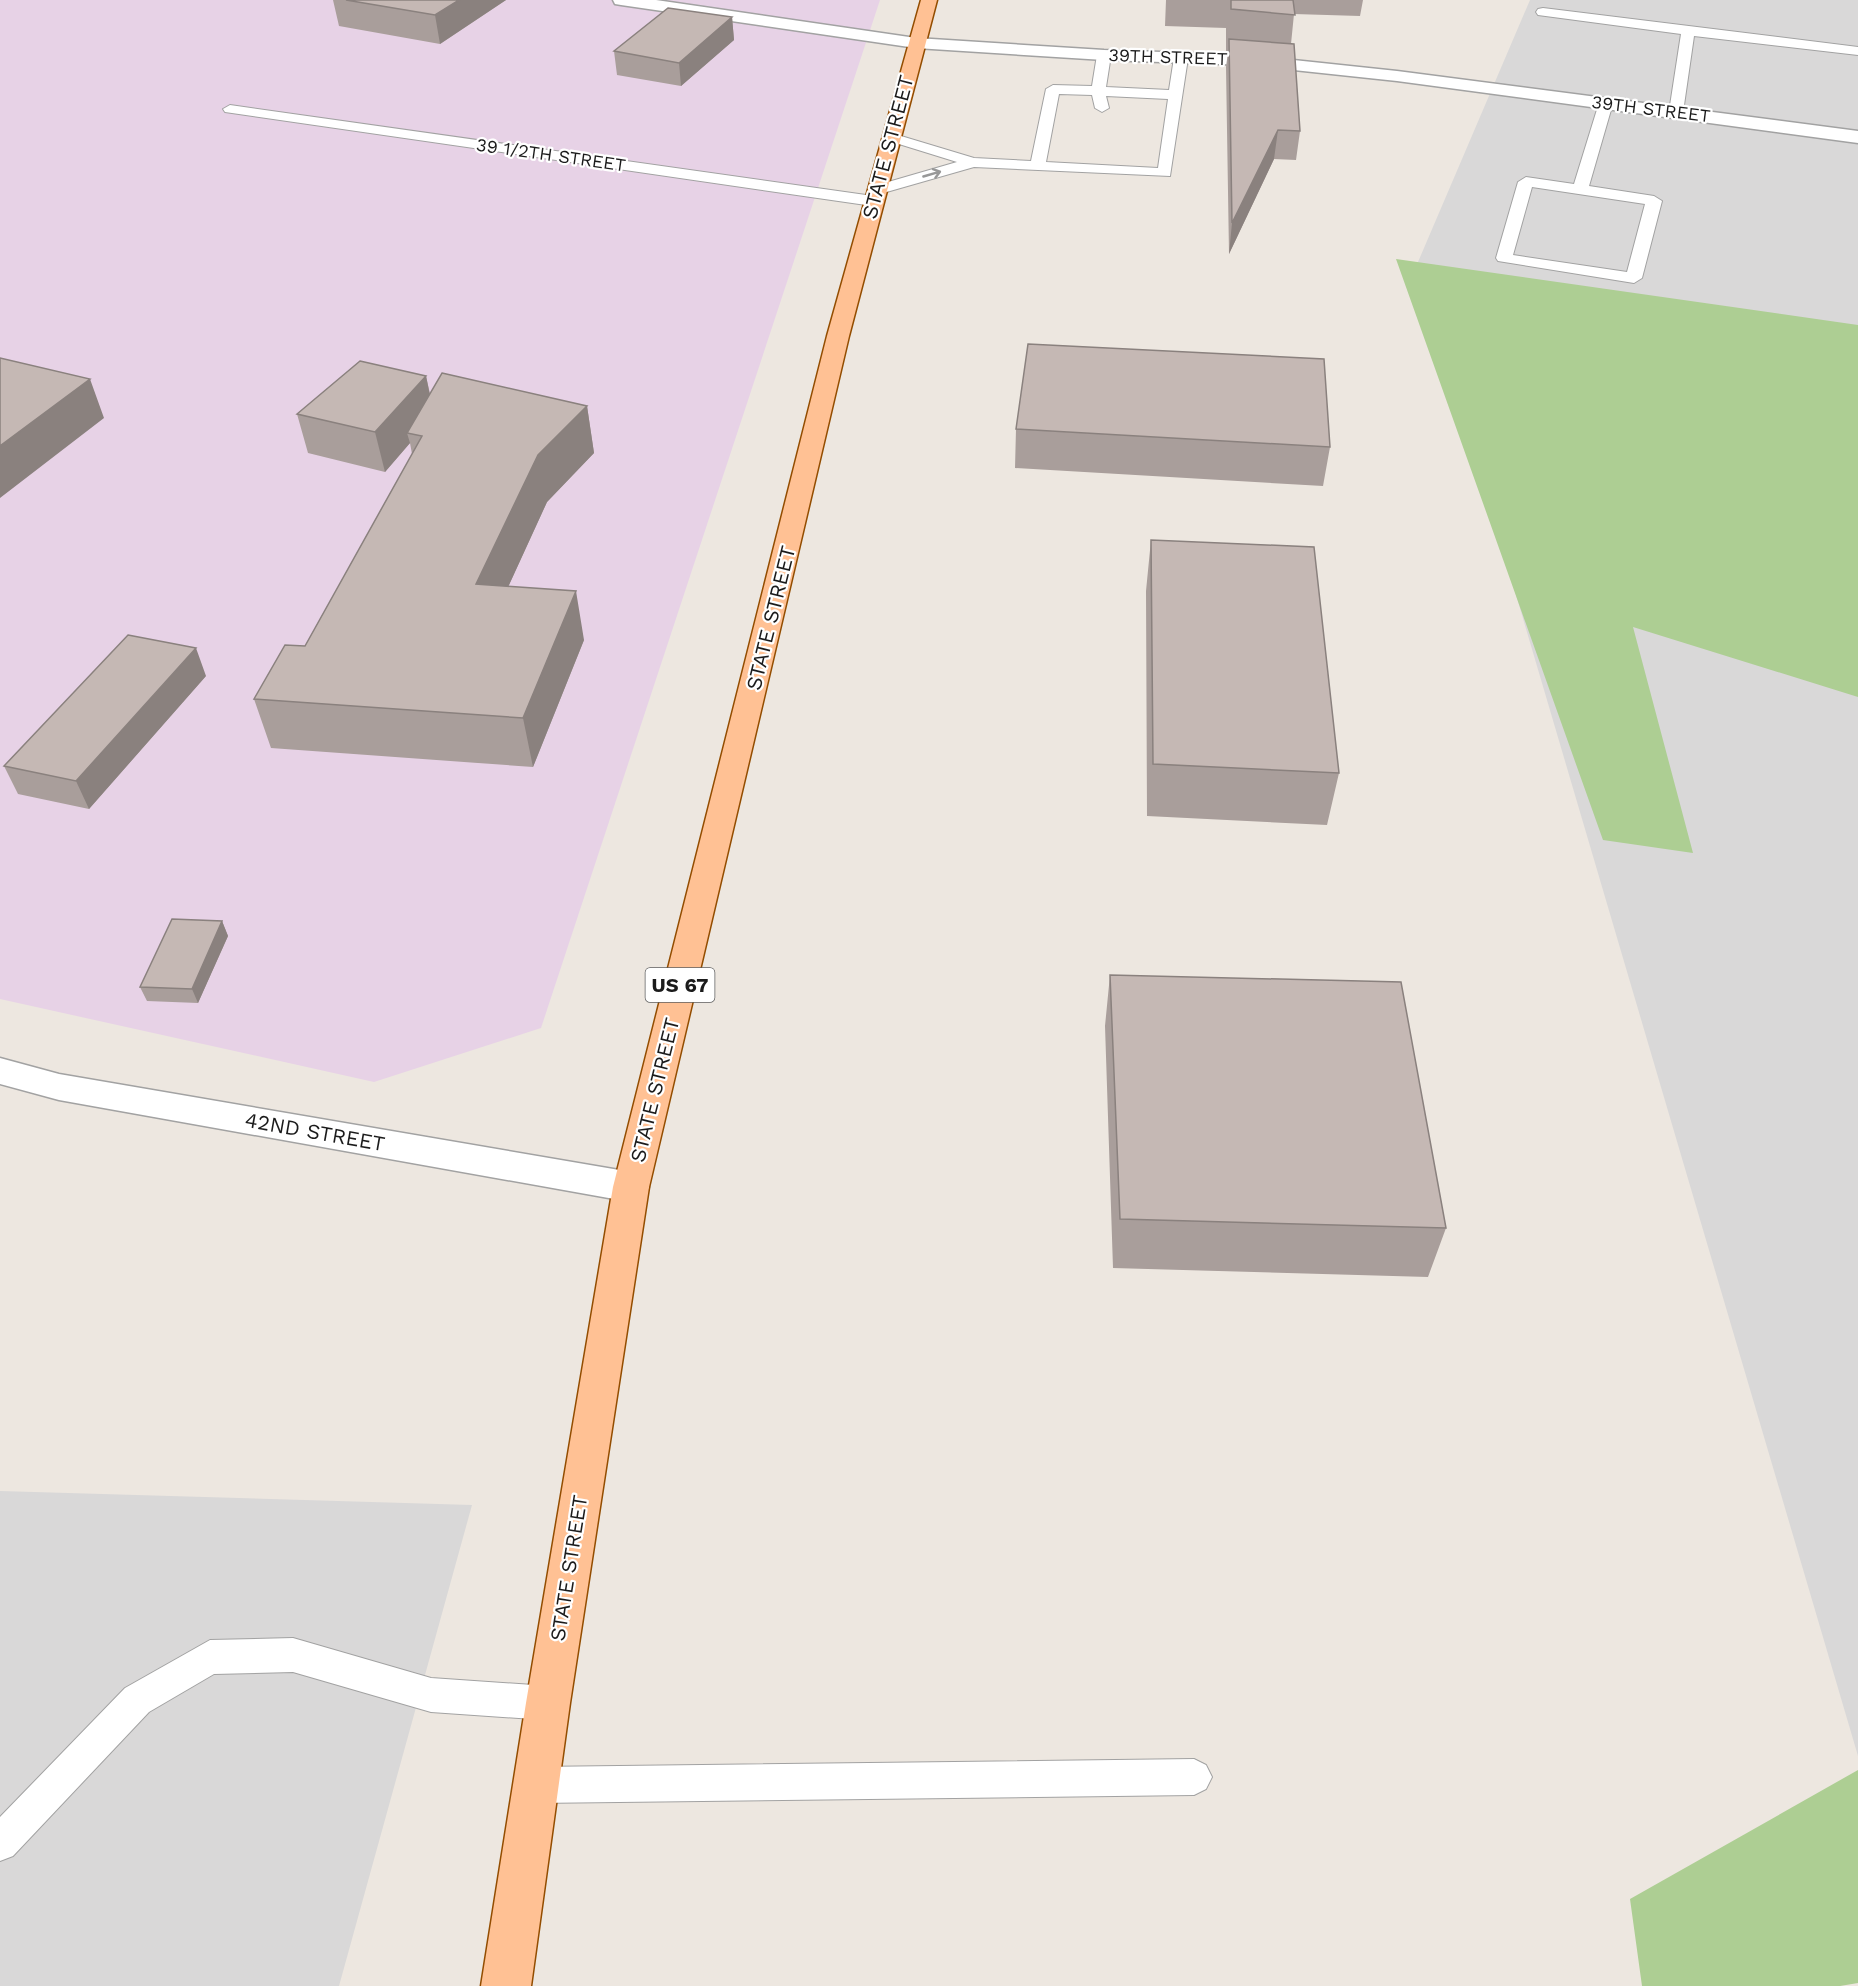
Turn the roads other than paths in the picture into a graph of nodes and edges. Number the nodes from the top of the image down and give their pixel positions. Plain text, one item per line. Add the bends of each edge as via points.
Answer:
1 (621, 0) edge
2 (929, 0) edge
3 (1543, 12) dead end
4 (1688, 31) junction
5 (916, 43) junction
6 (1858, 51) edge
7 (1104, 55) junction
8 (1181, 58) junction
9 (1098, 91) junction
10 (1176, 95) junction
11 (1606, 103) junction
12 (1102, 108) dead end
13 (230, 109) dead end
14 (1676, 112) junction
15 (891, 136) junction
16 (1858, 137) edge
17 (1095, 152) dead end
18 (973, 162) junction
19 (1038, 166) junction
20 (1093, 169) junction
21 (1580, 189) junction
22 (874, 196) junction
23 (0, 1071) edge
24 (631, 1187) junction
25 (548, 1703) junction
26 (1194, 1777) dead end
27 (536, 1785) junction
28 (0, 1843) edge
29 (506, 1986) edge

1 - 5 street, 39TH STREET
2 - 5 main road, STATE STREET / US 67
3 - 4 lane
4 - 6 lane
4 - 14 lane
5 - 7 street, 39TH STREET
5 - 15 main road, STATE STREET / US 67
7 - 8 street, 39TH STREET
7 - 9 lane
8 - 10 lane
8 - 11 street, 39TH STREET via 1246,60
9 - 10 lane
9 - 12 lane
9 - 19 lane via 1053,89
10 - 20 lane via 1165,173
11 - 14 street, 39TH STREET
11 - 21 lane
13 - 22 lane, 39 1/2TH STREET
14 - 16 street, 39TH STREET
15 - 18 lane
15 - 22 main road, STATE STREET / US 67
17 - 20 lane
18 - 19 lane
22 -> 18 lane
19 - 20 lane
21 - 21 lane via 1654,201 1634,278 1504,258 1526,182
22 - 24 main road, STATE STREET / US 67
23 - 24 street, 42ND STREET via 59,1087
24 - 25 main road, STATE STREET / US 67
25 - 27 main road, STATE STREET / US 67
25 - 28 lane via 431,1695 293,1655 210,1657 137,1700
26 - 27 lane
27 - 29 main road, STATE STREET / US 67

